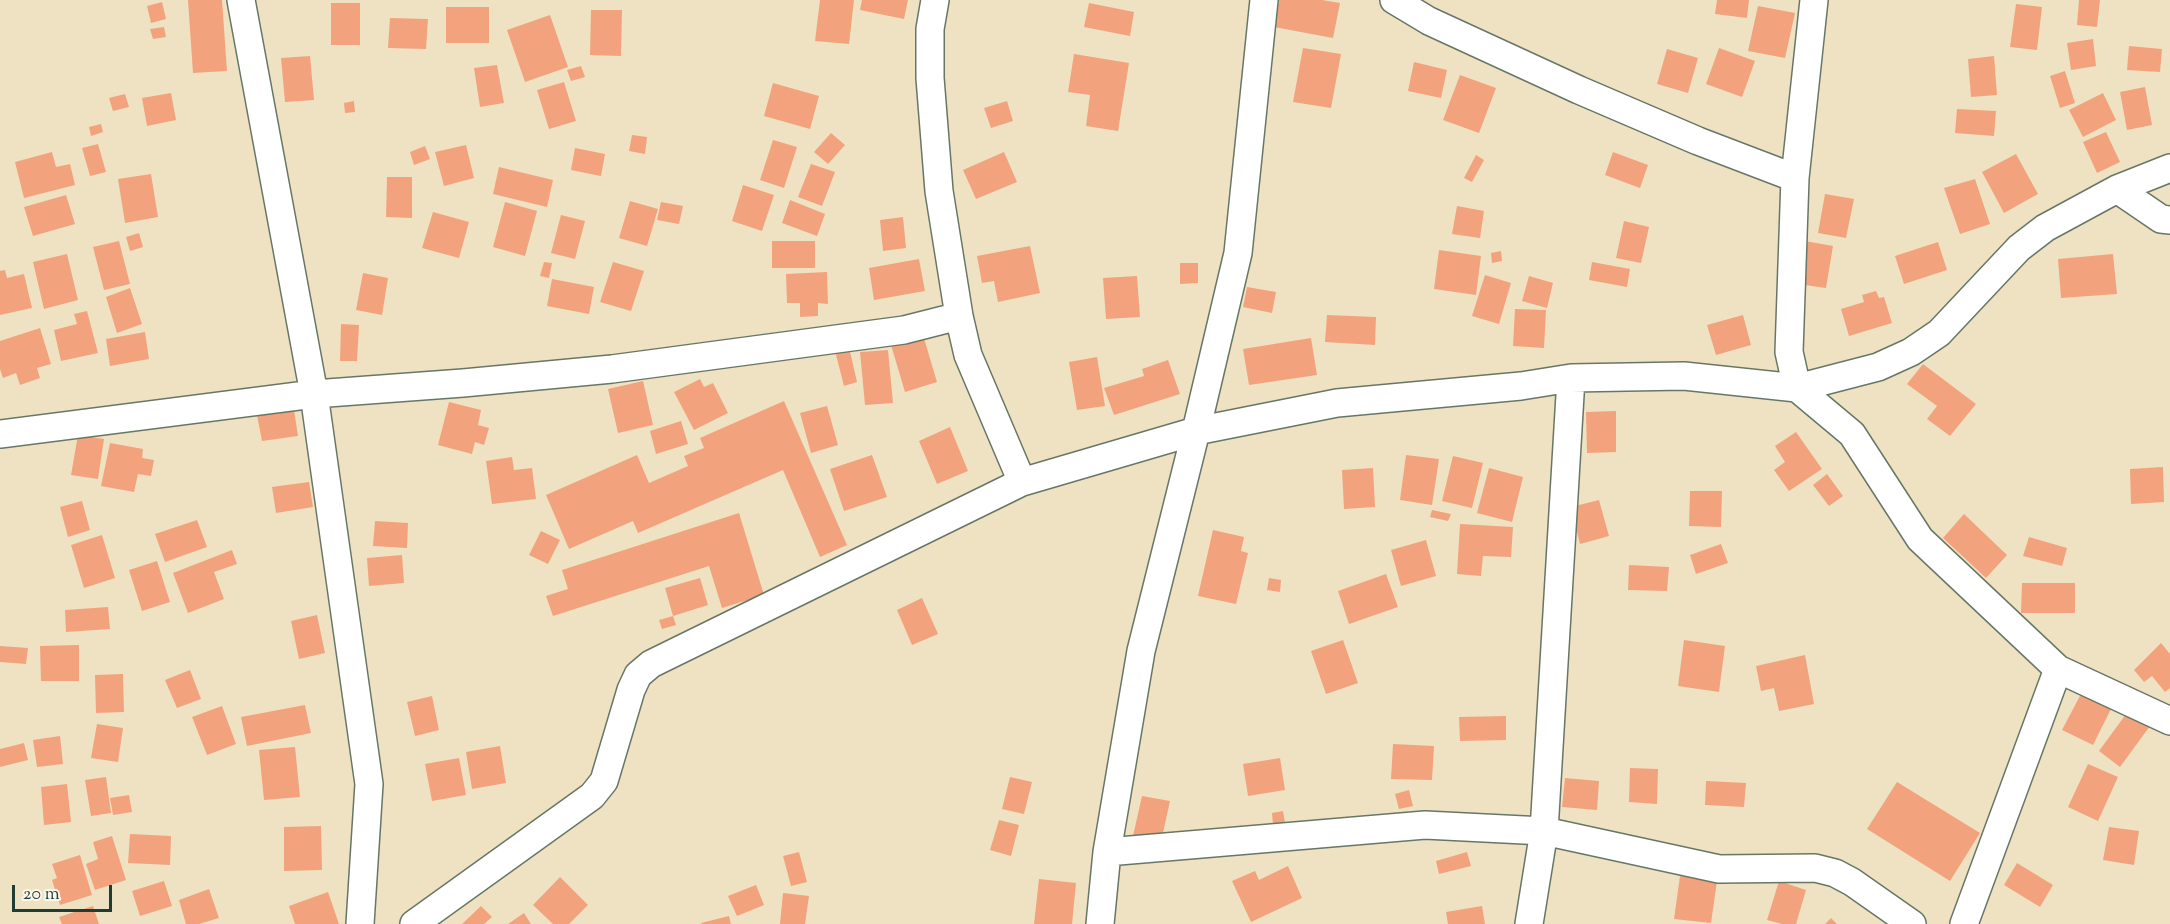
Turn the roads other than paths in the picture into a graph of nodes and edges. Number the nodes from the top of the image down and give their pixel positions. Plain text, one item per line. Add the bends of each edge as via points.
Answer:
1 (241, 0) edge
2 (934, 0) edge
3 (1264, 0) edge
4 (1394, 0) edge
5 (1814, 0) edge
6 (2170, 168) edge
7 (1796, 177) junction
8 (2117, 189) junction
9 (2170, 220) edge
10 (959, 316) junction
11 (1571, 378) junction
12 (1797, 387) junction
13 (314, 394) junction
14 (1196, 431) junction
15 (0, 434) edge
16 (1022, 482) junction
17 (2058, 669) junction
18 (2170, 721) edge
19 (1544, 831) junction
20 (1107, 852) junction
21 (360, 924) edge
22 (414, 924) edge
23 (1100, 924) edge
24 (1529, 924) edge
25 (1912, 924) edge
26 (1964, 924) edge

1 - 13 street
2 - 10 street via 930,78 939,191
3 - 14 street via 1238,254
4 - 7 street via 1429,21 1579,90 1698,141
5 - 7 street
6 - 8 street
7 - 12 street via 1789,352
8 - 9 street via 2161,219
8 - 12 street via 2045,228 2019,248 1939,333 1911,352 1878,367
10 - 13 street via 904,330 612,369
10 - 16 street via 968,355
11 - 12 street via 1684,376
11 - 14 street via 1337,404
11 - 19 street
12 - 17 street via 1852,434 1920,539
13 - 15 street
13 - 21 street via 369,784
14 - 16 street
14 - 20 street via 1141,651
16 - 22 street via 651,664 638,675 631,690 604,781 592,796
17 - 18 street
17 - 26 street
19 - 20 street via 1425,825
19 - 24 street
19 - 25 street via 1719,869 1815,868 1835,873
20 - 23 street

